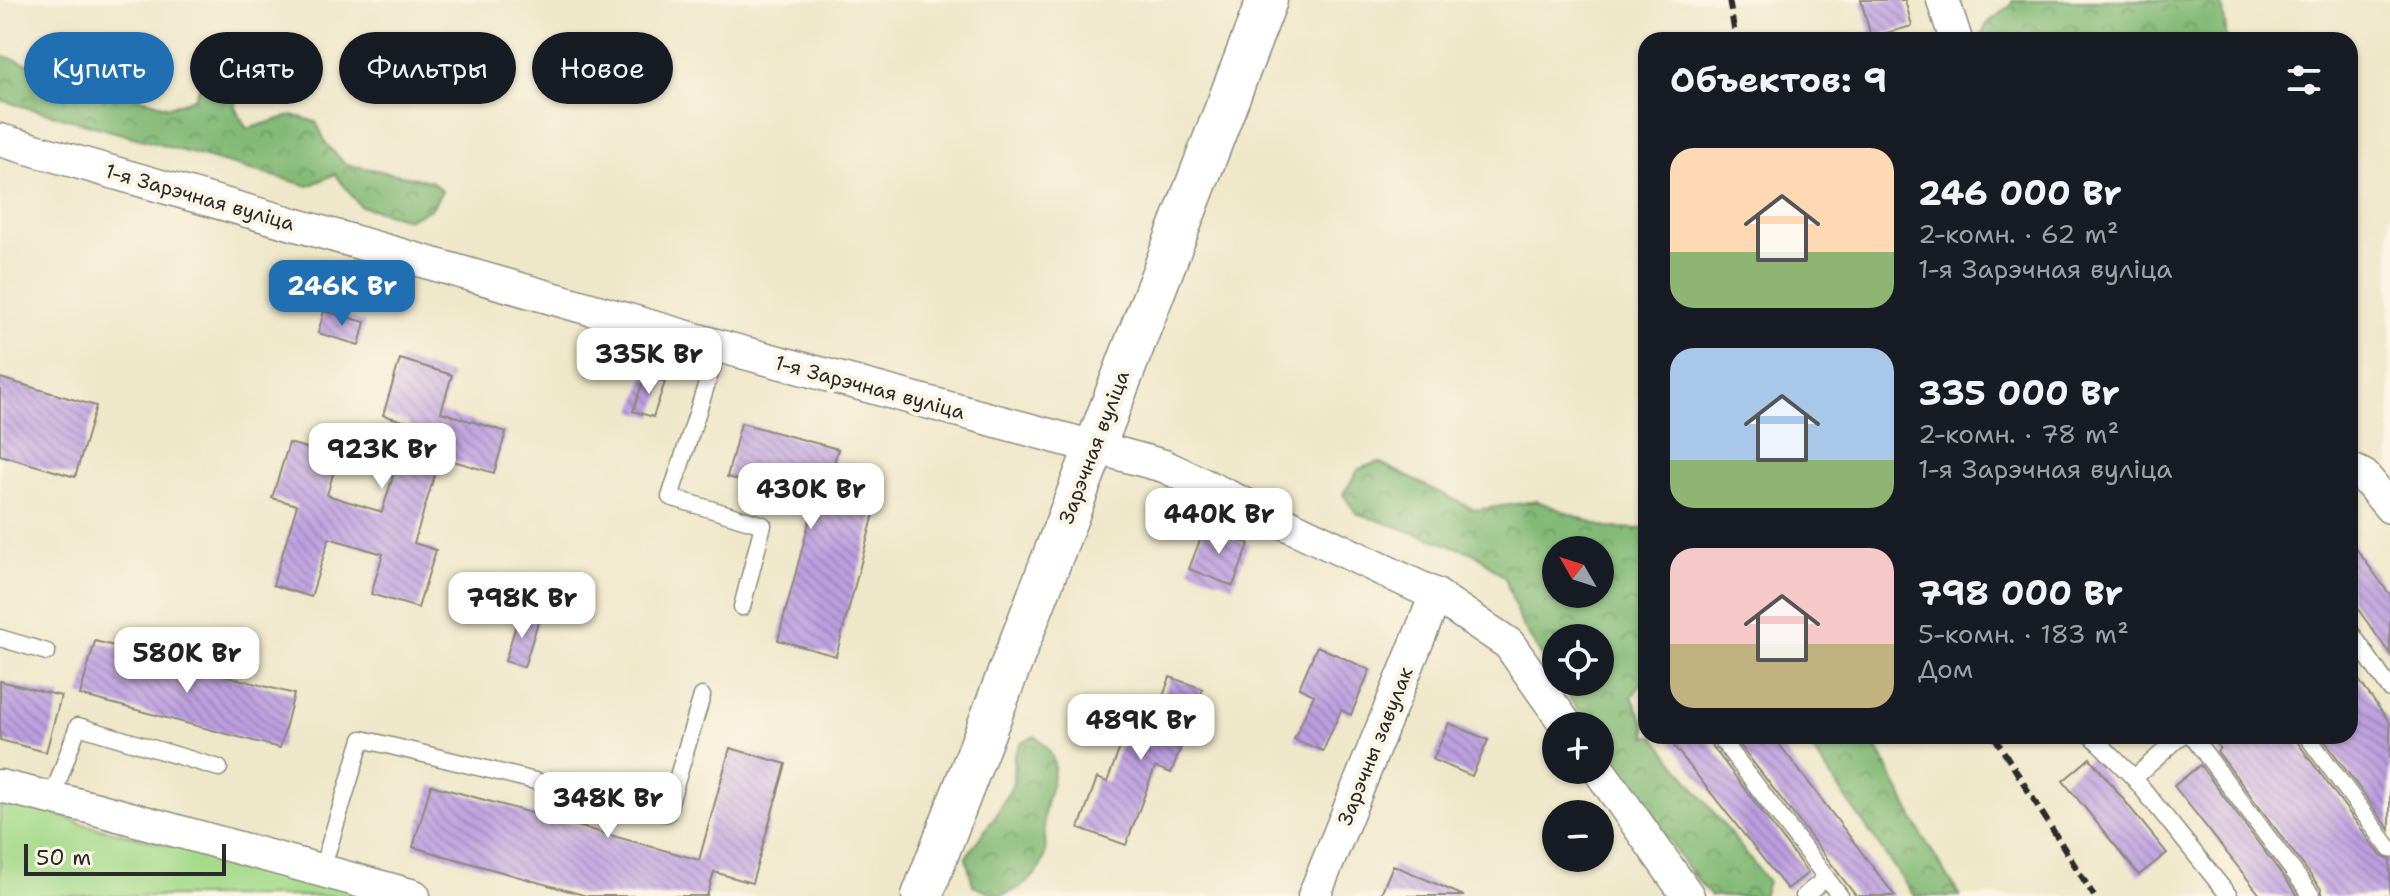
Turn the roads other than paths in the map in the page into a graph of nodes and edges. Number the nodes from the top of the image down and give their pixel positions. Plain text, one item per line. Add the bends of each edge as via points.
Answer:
1 (1267, 0) edge
2 (1943, 0) edge
3 (1953, 32) edge
4 (0, 140) edge
5 (719, 346) junction
6 (1094, 447) junction
7 (2358, 473) edge
8 (2390, 507) edge
9 (1436, 595) junction
10 (742, 607) dead end
11 (0, 638) edge
12 (2358, 643) edge
13 (47, 652) dead end
14 (2390, 689) edge
15 (702, 696) dead end
16 (1557, 712) edge
17 (1725, 744) edge
18 (2100, 744) edge
19 (2172, 744) edge
20 (2198, 744) edge
21 (2313, 744) edge
22 (219, 768) dead end
23 (2134, 778) junction
24 (1608, 784) edge
25 (0, 786) edge
26 (52, 798) junction
27 (2390, 849) edge
28 (322, 869) junction
29 (1826, 878) junction
30 (1683, 894) edge
31 (414, 896) edge
32 (922, 896) edge
33 (1314, 896) edge
34 (1804, 896) edge
35 (1840, 896) edge
36 (2229, 896) edge
37 (2312, 896) edge

1 - 6 street, Зарэчная вуліца
2 - 3 street
4 - 5 street, 1-я Зарэчная вуліца
5 - 6 street, 1-я Зарэчная вуліца
5 - 10 lane via 670,497 763,525
6 - 9 street, 1-я Зарэчная вуліца via 1164,466
6 - 32 street, Зарэчная вуліца
7 - 8 street
9 - 16 street, 1-я Зарэчная вуліца via 1509,644
9 - 33 street, Зарэчны завулак
11 - 13 lane
12 - 14 lane
15 - 28 lane via 667,813 362,739
17 - 29 lane
18 - 23 lane
19 - 23 lane
20 - 37 lane
21 - 27 lane
22 - 26 lane via 78,726
23 - 36 lane
24 - 30 street
25 - 26 street
26 - 28 street
28 - 31 street
29 - 34 lane
29 - 35 lane

